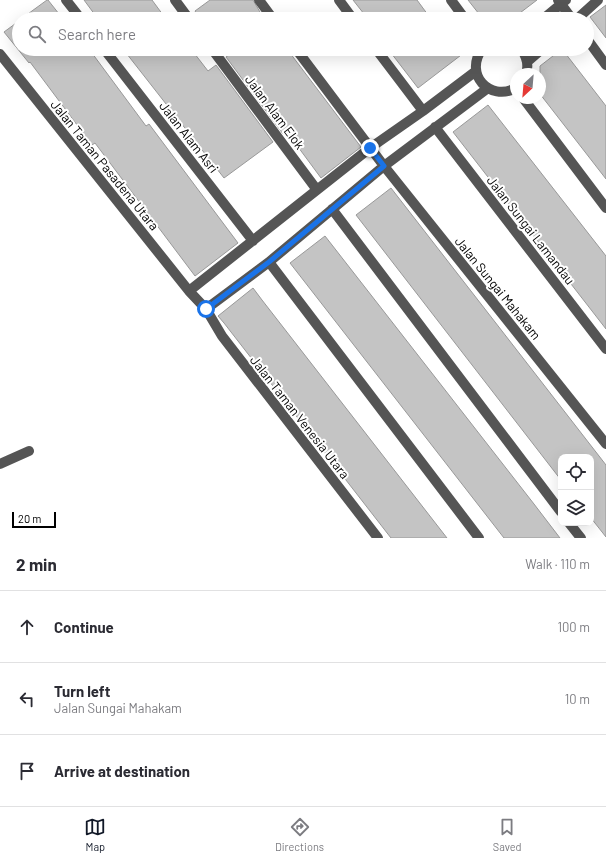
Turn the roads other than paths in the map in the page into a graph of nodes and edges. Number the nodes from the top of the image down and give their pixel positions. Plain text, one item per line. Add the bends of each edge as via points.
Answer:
1 (66, 0) edge
2 (175, 0) edge
3 (259, 0) edge
4 (339, 0) edge
5 (451, 0) edge
6 (598, 0) edge
7 (561, 1) edge
8 (75, 12) edge
9 (184, 12) edge
10 (268, 12) edge
11 (348, 12) edge
12 (460, 12) edge
13 (550, 12) edge
14 (568, 12) edge
15 (585, 12) edge
16 (594, 49) edge
17 (0, 54) edge
18 (109, 56) edge
19 (217, 56) edge
20 (301, 56) edge
21 (381, 56) edge
22 (478, 56) edge
23 (525, 56) edge
24 (534, 56) edge
25 (527, 62) junction
26 (606, 65) edge
27 (526, 68) edge
28 (476, 71) junction
29 (488, 88) junction
30 (510, 90) edge
31 (528, 104) edge
32 (423, 111) junction
33 (435, 128) junction
34 (370, 148) junction
35 (384, 166) junction
36 (318, 190) junction
37 (606, 208) edge
38 (332, 209) junction
39 (253, 241) junction
40 (269, 262) junction
41 (189, 291) junction
42 (206, 309) junction
43 (606, 349) edge
44 (606, 444) edge
45 (29, 451) dead end
46 (0, 464) edge
47 (558, 508) edge
48 (571, 526) edge
49 (378, 538) edge
50 (478, 538) edge
51 (581, 538) edge

1 - 8 street
2 - 9 street
3 - 10 street
4 - 11 street
5 - 12 street
6 - 15 street
7 - 13 street
7 - 14 street
16 - 26 street
17 - 41 street, Jalan Taman Pasadena Utara
18 - 39 street, Jalan Alam Asri
19 - 36 street, Jalan Alam Elok
20 - 34 street, Jalan Sungai Mahakam
21 - 32 street
22 - 28 street
23 - 25 street
24 - 25 street
25 - 27 street
28 - 29 street via 482,84
28 - 32 street
29 - 30 street via 502,92
29 - 33 street
31 - 37 street
32 - 34 street
33 - 35 street
33 - 43 street, Jalan Sungai Lamandau
34 - 35 street, Jalan Sungai Mahakam
34 - 36 street
35 - 38 street
35 - 44 street, Jalan Sungai Mahakam
36 - 39 street
38 - 40 street
38 - 47 street
39 - 41 street
40 - 42 street
40 - 50 street
41 - 42 street, Jalan Taman Pasadena Utara
42 - 49 street, Jalan Taman Venesia Utara via 222,336
45 - 46 street
48 - 51 street

